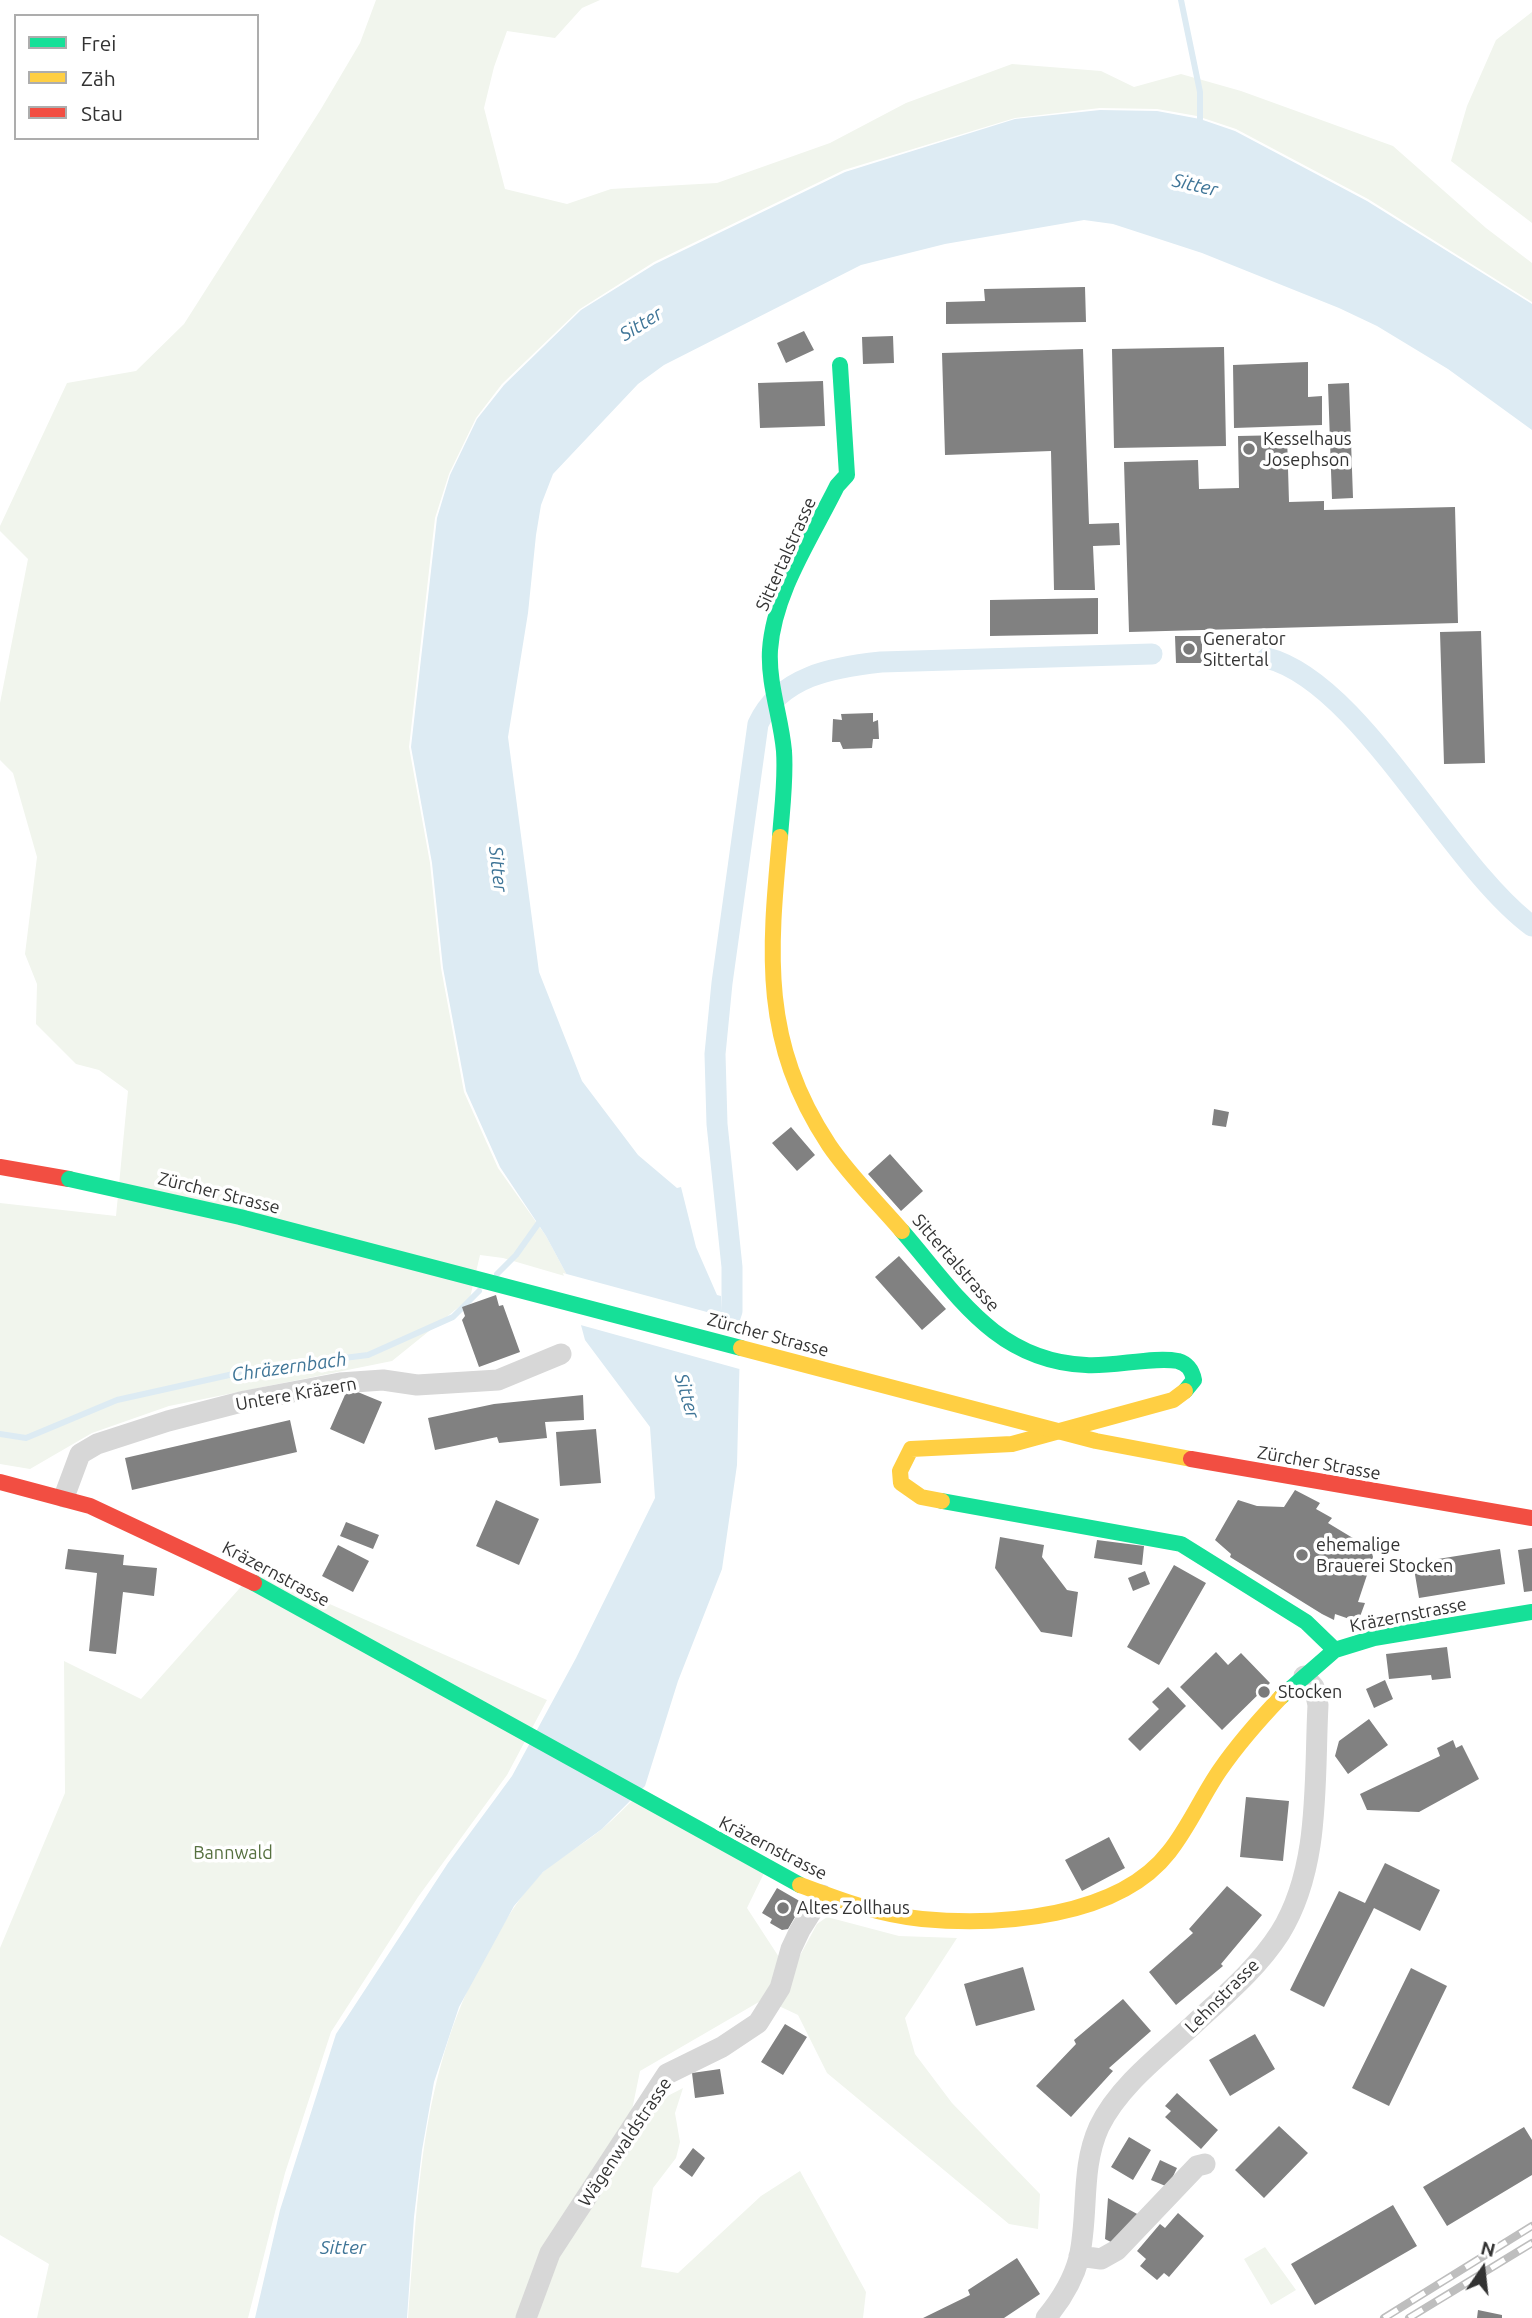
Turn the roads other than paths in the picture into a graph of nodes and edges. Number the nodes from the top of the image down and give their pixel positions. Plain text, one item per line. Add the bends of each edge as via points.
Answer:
1 (840, 365) dead end
2 (0, 1167) edge
3 (561, 1354) dead end
4 (0, 1482) edge
5 (64, 1497) junction
6 (1532, 1518) edge
7 (1532, 1612) edge
8 (1335, 1650) junction
9 (1304, 1676) junction
10 (822, 1895) junction
11 (1205, 2164) dead end
12 (1079, 2256) junction
13 (526, 2318) edge
14 (1046, 2318) edge

1 - 8 street, Sittertalstrasse via 847,475 837,486 778,613 770,654 784,768 770,933 771,988 793,1083 813,1124 988,1330 1041,1359 1077,1366 1173,1360 1185,1363 1194,1380 1173,1400 1012,1444 911,1449 899,1468 902,1485 921,1497 1181,1544 1313,1626
2 - 6 street, Zürcher Strasse, bridge via 240,1217 1096,1440
3 - 5 street, Untere Kräzern via 498,1380 340,1383 168,1421 80,1454
4 - 5 street, Kräzernstrasse
5 - 10 street, Kräzernstrasse via 174,1543 396,1660 785,1879
7 - 8 street, Kräzernstrasse via 1374,1638
8 - 9 street, Kräzernstrasse
9 - 10 street, Kräzernstrasse via 1269,1707 1237,1747 1170,1851 1139,1881 1104,1900 1048,1913 962,1921 888,1913
9 - 12 street, Lehnstrasse via 1314,1687 1318,1705 1310,1845 1299,1896 1280,1933 1250,1971 1108,2111 1087,2165
10 - 13 street, Wägenwaldstrasse via 800,1930 780,1988 758,2023 667,2074 550,2253
11 - 12 street via 1197,2166 1117,2250 1101,2259
12 - 14 street, Lehnstrasse via 1073,2277

